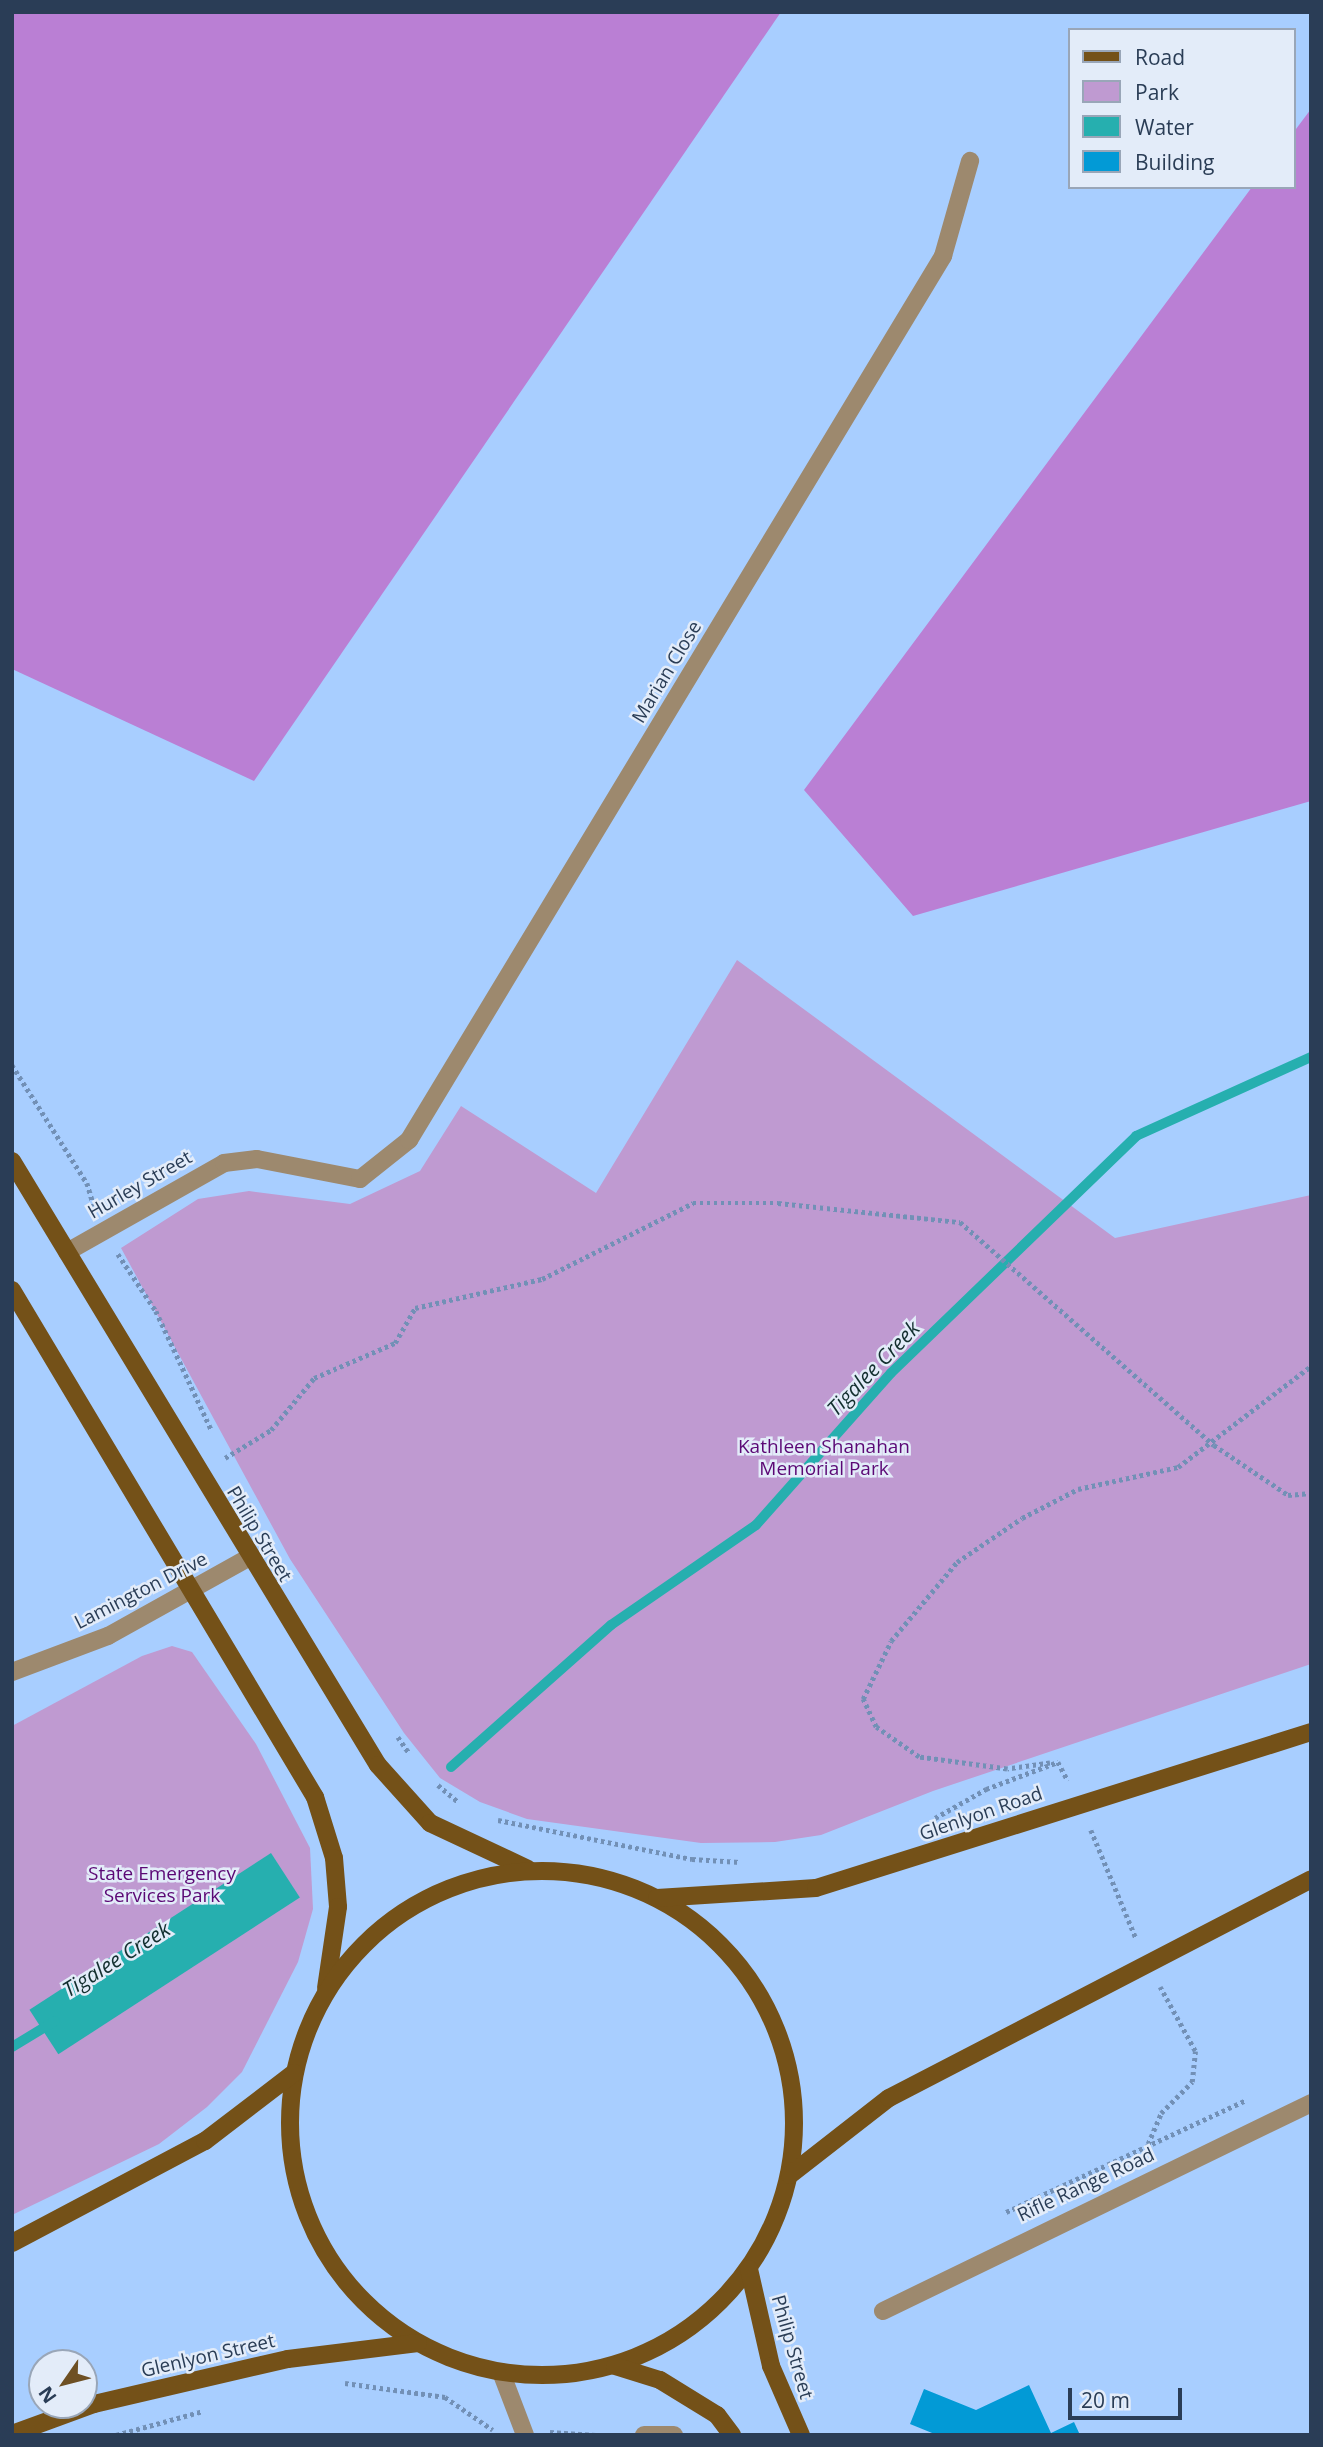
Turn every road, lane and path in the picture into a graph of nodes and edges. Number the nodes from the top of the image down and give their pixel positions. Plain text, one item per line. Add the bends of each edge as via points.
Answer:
1 (970, 162) dead end
2 (12, 1065) edge
3 (12, 1161) edge
4 (360, 1179) joint
5 (87, 1183) dead end
6 (113, 1246) dead end
7 (66, 1252) junction
8 (12, 1290) edge
9 (1311, 1366) edge
10 (1214, 1445) junction
11 (225, 1458) junction
12 (231, 1469) dead end
13 (1311, 1493) edge
14 (248, 1558) junction
15 (192, 1592) junction
16 (12, 1672) edge
17 (1311, 1731) edge
18 (394, 1732) dead end
19 (416, 1763) dead end
20 (433, 1781) dead end
21 (470, 1809) dead end
22 (490, 1817) dead end
23 (921, 1824) dead end
24 (748, 1862) dead end
25 (530, 1870) junction
26 (1311, 1879) edge
27 (657, 1898) junction
28 (326, 1991) junction
29 (294, 2073) junction
30 (1261, 2093) dead end
31 (1311, 2103) edge
32 (790, 2175) junction
33 (1006, 2212) dead end
34 (12, 2243) edge
35 (749, 2269) junction
36 (883, 2311) dead end
37 (418, 2343) junction
38 (615, 2366) junction
39 (501, 2372) junction
40 (329, 2382) dead end
41 (213, 2408) dead end
42 (506, 2431) dead end
43 (535, 2433) edge
44 (12, 2434) edge
45 (116, 2435) edge
46 (596, 2435) edge
47 (644, 2435) edge
48 (674, 2435) edge
49 (732, 2435) edge
50 (801, 2435) edge

1 - 4 street, Marian Close via 943,256 409,1140
2 - 5 path
3 - 7 main road, Philip Street
4 - 7 street, Hurley Street via 257,1159 224,1163
6 - 11 path via 156,1311
7 - 14 main road, Philip Street
8 - 15 main road
9 - 10 path
10 - 11 path via 960,1222 936,1215 693,1203 542,1279 415,1308 395,1343 314,1378 271,1430
10 - 13 path via 1288,1495
10 - 23 path via 1178,1467 1078,1489 957,1562 913,1606 863,1699 876,1727 919,1757 1007,1769 1058,1762 986,1789
11 - 12 path
14 - 15 street, Lamington Drive
14 - 25 main road, Philip Street via 399,1792 430,1823
15 - 16 street, Lamington Drive via 108,1636
15 - 28 main road via 315,1797 334,1858 338,1907
17 - 27 main road, Glenlyon Road via 816,1888
18 - 19 path
20 - 21 path
22 - 24 path via 628,1848
25 - 27 main road via 573,1872
25 - 28 main road via 450,1887 412,1905 360,1948
26 - 32 main road via 889,2098
27 - 32 main road via 723,1947 770,2015 793,2093
28 - 29 main road
29 - 34 main road via 205,2141
29 - 37 main road via 291,2152 312,2228 356,2294
30 - 33 path
31 - 36 street, Rifle Range Road
32 - 35 main road via 774,2224
35 - 38 main road via 712,2312 666,2344
35 - 50 main road, Philip Street via 771,2365
37 - 39 main road
37 - 44 main road, Glenlyon Street via 288,2359 94,2404
38 - 39 main road via 577,2374
38 - 49 main road via 660,2379 717,2415
39 - 43 street
40 - 42 path via 444,2397 494,2431
41 - 45 path
43 - 46 path
47 - 48 street

